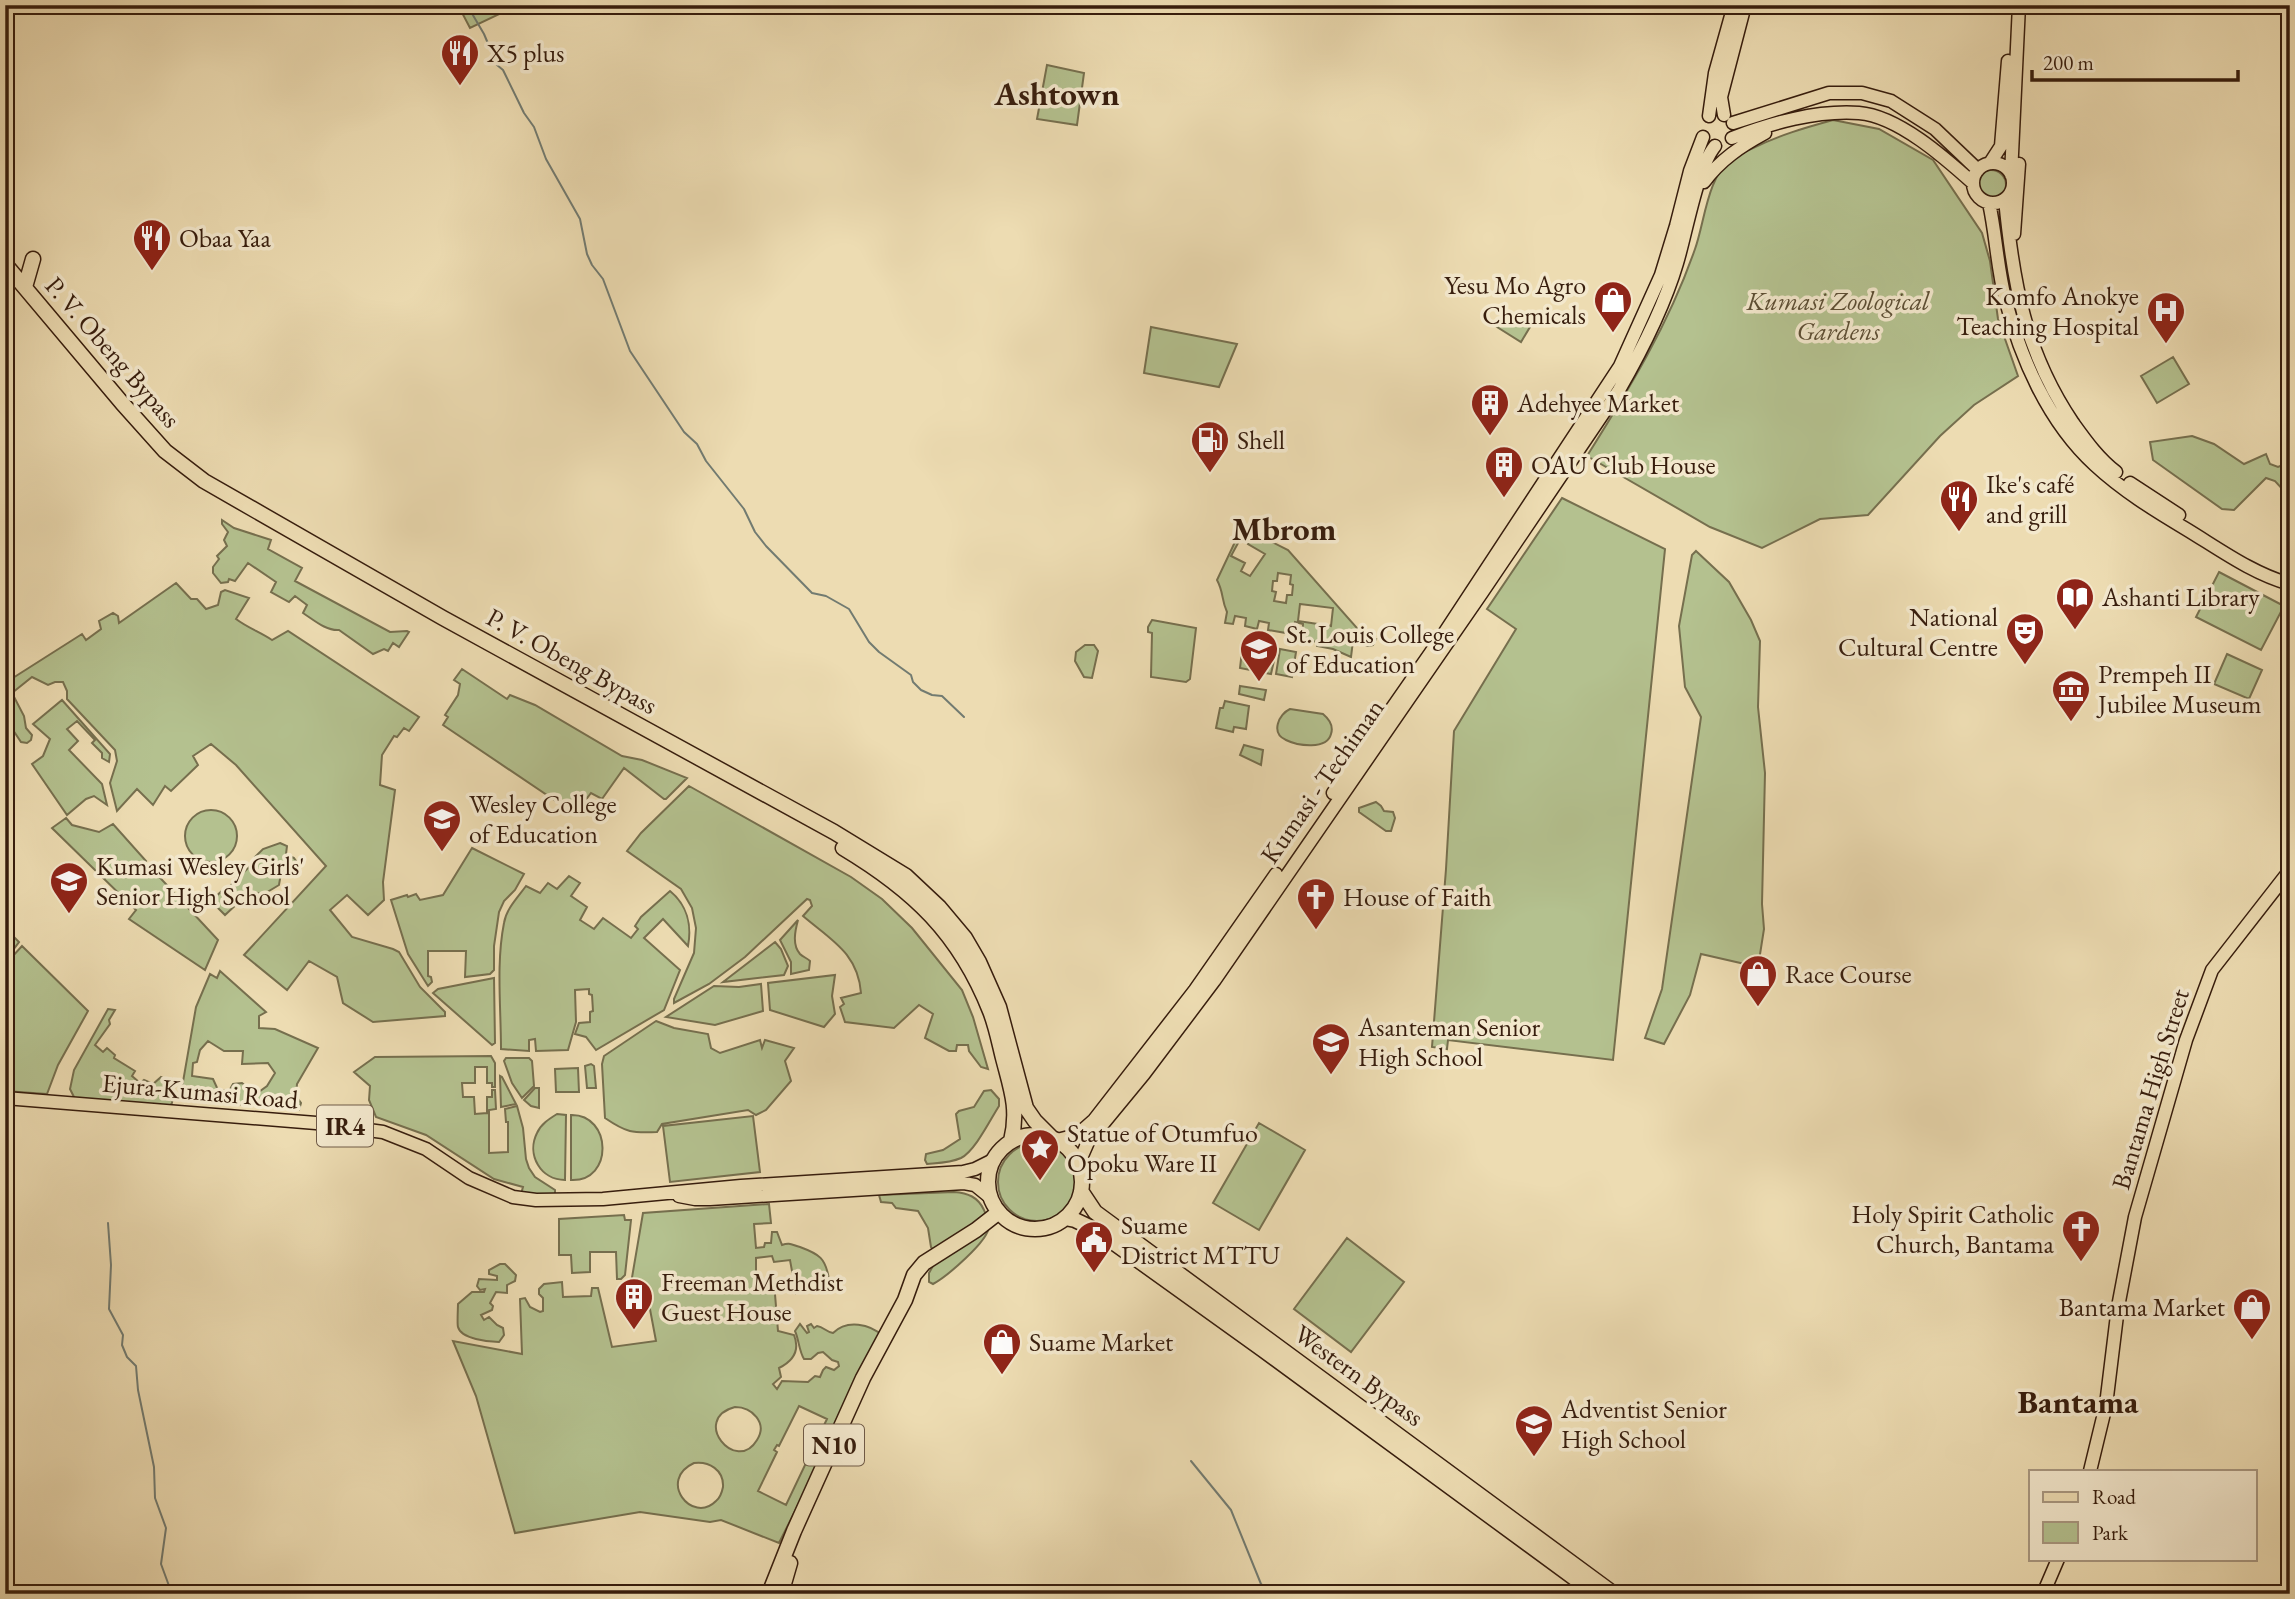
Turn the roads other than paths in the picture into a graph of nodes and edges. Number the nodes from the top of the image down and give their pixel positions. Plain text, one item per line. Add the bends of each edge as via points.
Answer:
1 (1734, 5) edge
2 (1745, 5) edge
3 (2012, 5) edge
4 (2019, 5) edge
5 (2015, 103) junction
6 (1709, 116) junction
7 (1728, 119) junction
8 (1784, 122) junction
9 (1703, 137) junction
10 (1732, 138) junction
11 (1716, 146) junction
12 (1990, 163) junction
13 (2011, 175) junction
14 (1975, 176) junction
15 (1696, 194) junction
16 (2005, 199) junction
17 (1989, 203) junction
18 (33, 259) dead end
19 (2011, 262) junction
20 (5, 264) edge
21 (5, 278) edge
22 (25, 287) junction
23 (1598, 412) junction
24 (2290, 576) edge
25 (2290, 584) edge
26 (650, 737) junction
27 (2290, 870) edge
28 (5, 1098) edge
29 (1055, 1139) junction
30 (1011, 1141) junction
31 (993, 1160) junction
32 (1080, 1169) junction
33 (1081, 1191) junction
34 (668, 1194) junction
35 (991, 1198) junction
36 (999, 1212) junction
37 (1065, 1218) junction
38 (905, 1300) junction
39 (1265, 1344) junction
40 (2090, 1470) edge
41 (2058, 1560) edge
42 (769, 1594) edge
43 (781, 1594) edge
44 (1596, 1594) edge
45 (1614, 1594) edge
46 (2043, 1594) edge

1 - 6 main road via 1715,73
2 - 7 main road via 1721,97
3 - 12 main road via 2001,146
4 - 5 main road
5 - 13 main road
5 - 19 main road via 2020,122 2019,177
6 - 7 main road via 1716,113
6 - 9 main road via 1702,126
7 - 10 main road via 1734,130
7 - 14 main road via 1829,93 1862,93 1891,101 1936,129
8 - 10 main road
8 - 14 main road via 1861,113 1891,123
8 - 15 main road via 1725,158
9 - 11 main road
9 - 23 main road, Kumasi - Techiman via 1661,275
10 - 11 main road
11 - 15 main road, Kumasi - Techiman
12 - 13 main road via 2002,165
12 - 14 main road
13 - 16 main road via 2013,188
14 - 17 main road via 1977,195
15 - 23 main road, Kumasi - Techiman via 1663,301 1635,362
16 - 17 main road
16 - 19 main road
17 - 25 main road via 2017,338 2036,383 2081,452 2143,503 2241,562
18 - 22 highway
19 - 24 main road via 2028,333 2047,378 2088,444 2136,487 2247,556
20 - 22 highway, P. V. Obeng Bypass
21 - 26 highway, P. V. Obeng Bypass via 127,421 176,471 340,570
22 - 26 highway, P. V. Obeng Bypass via 180,464
23 - 29 main road, Kumasi - Techiman via 1195,990 1094,1120 1077,1135
23 - 32 main road, Kumasi - Techiman via 1481,594 1214,981 1088,1142
26 - 29 highway, P. V. Obeng Bypass via 881,859 925,892 979,962 999,1007 1026,1108
26 - 30 highway, P. V. Obeng Bypass via 853,854 899,884 932,915 958,947 991,1013 1013,1097 1016,1122
27 - 40 main road, Bantama High Street via 2212,970 2179,1062 2135,1217 2106,1405
28 - 34 main road, Ejura-Kumasi Road / IR4 via 383,1132 426,1149 469,1178 513,1197 575,1201
29 - 30 highway via 1038,1135
29 - 32 highway via 1072,1152
30 - 31 highway
31 - 34 main road, IR4 via 963,1172
31 - 35 highway via 988,1185
32 - 33 highway
33 - 37 highway
33 - 39 highway, Western Bypass via 1095,1212
34 - 35 main road, IR4 via 710,1199 964,1183 975,1185
35 - 36 highway
36 - 37 highway via 1013,1223 1033,1229
36 - 38 highway, N10 via 924,1263
37 - 39 highway, Western Bypass via 1096,1230
38 - 42 highway, N10 via 863,1378
38 - 43 highway, N10 via 898,1329 802,1530
39 - 44 highway, Western Bypass
39 - 45 highway, Western Bypass
41 - 46 main road

